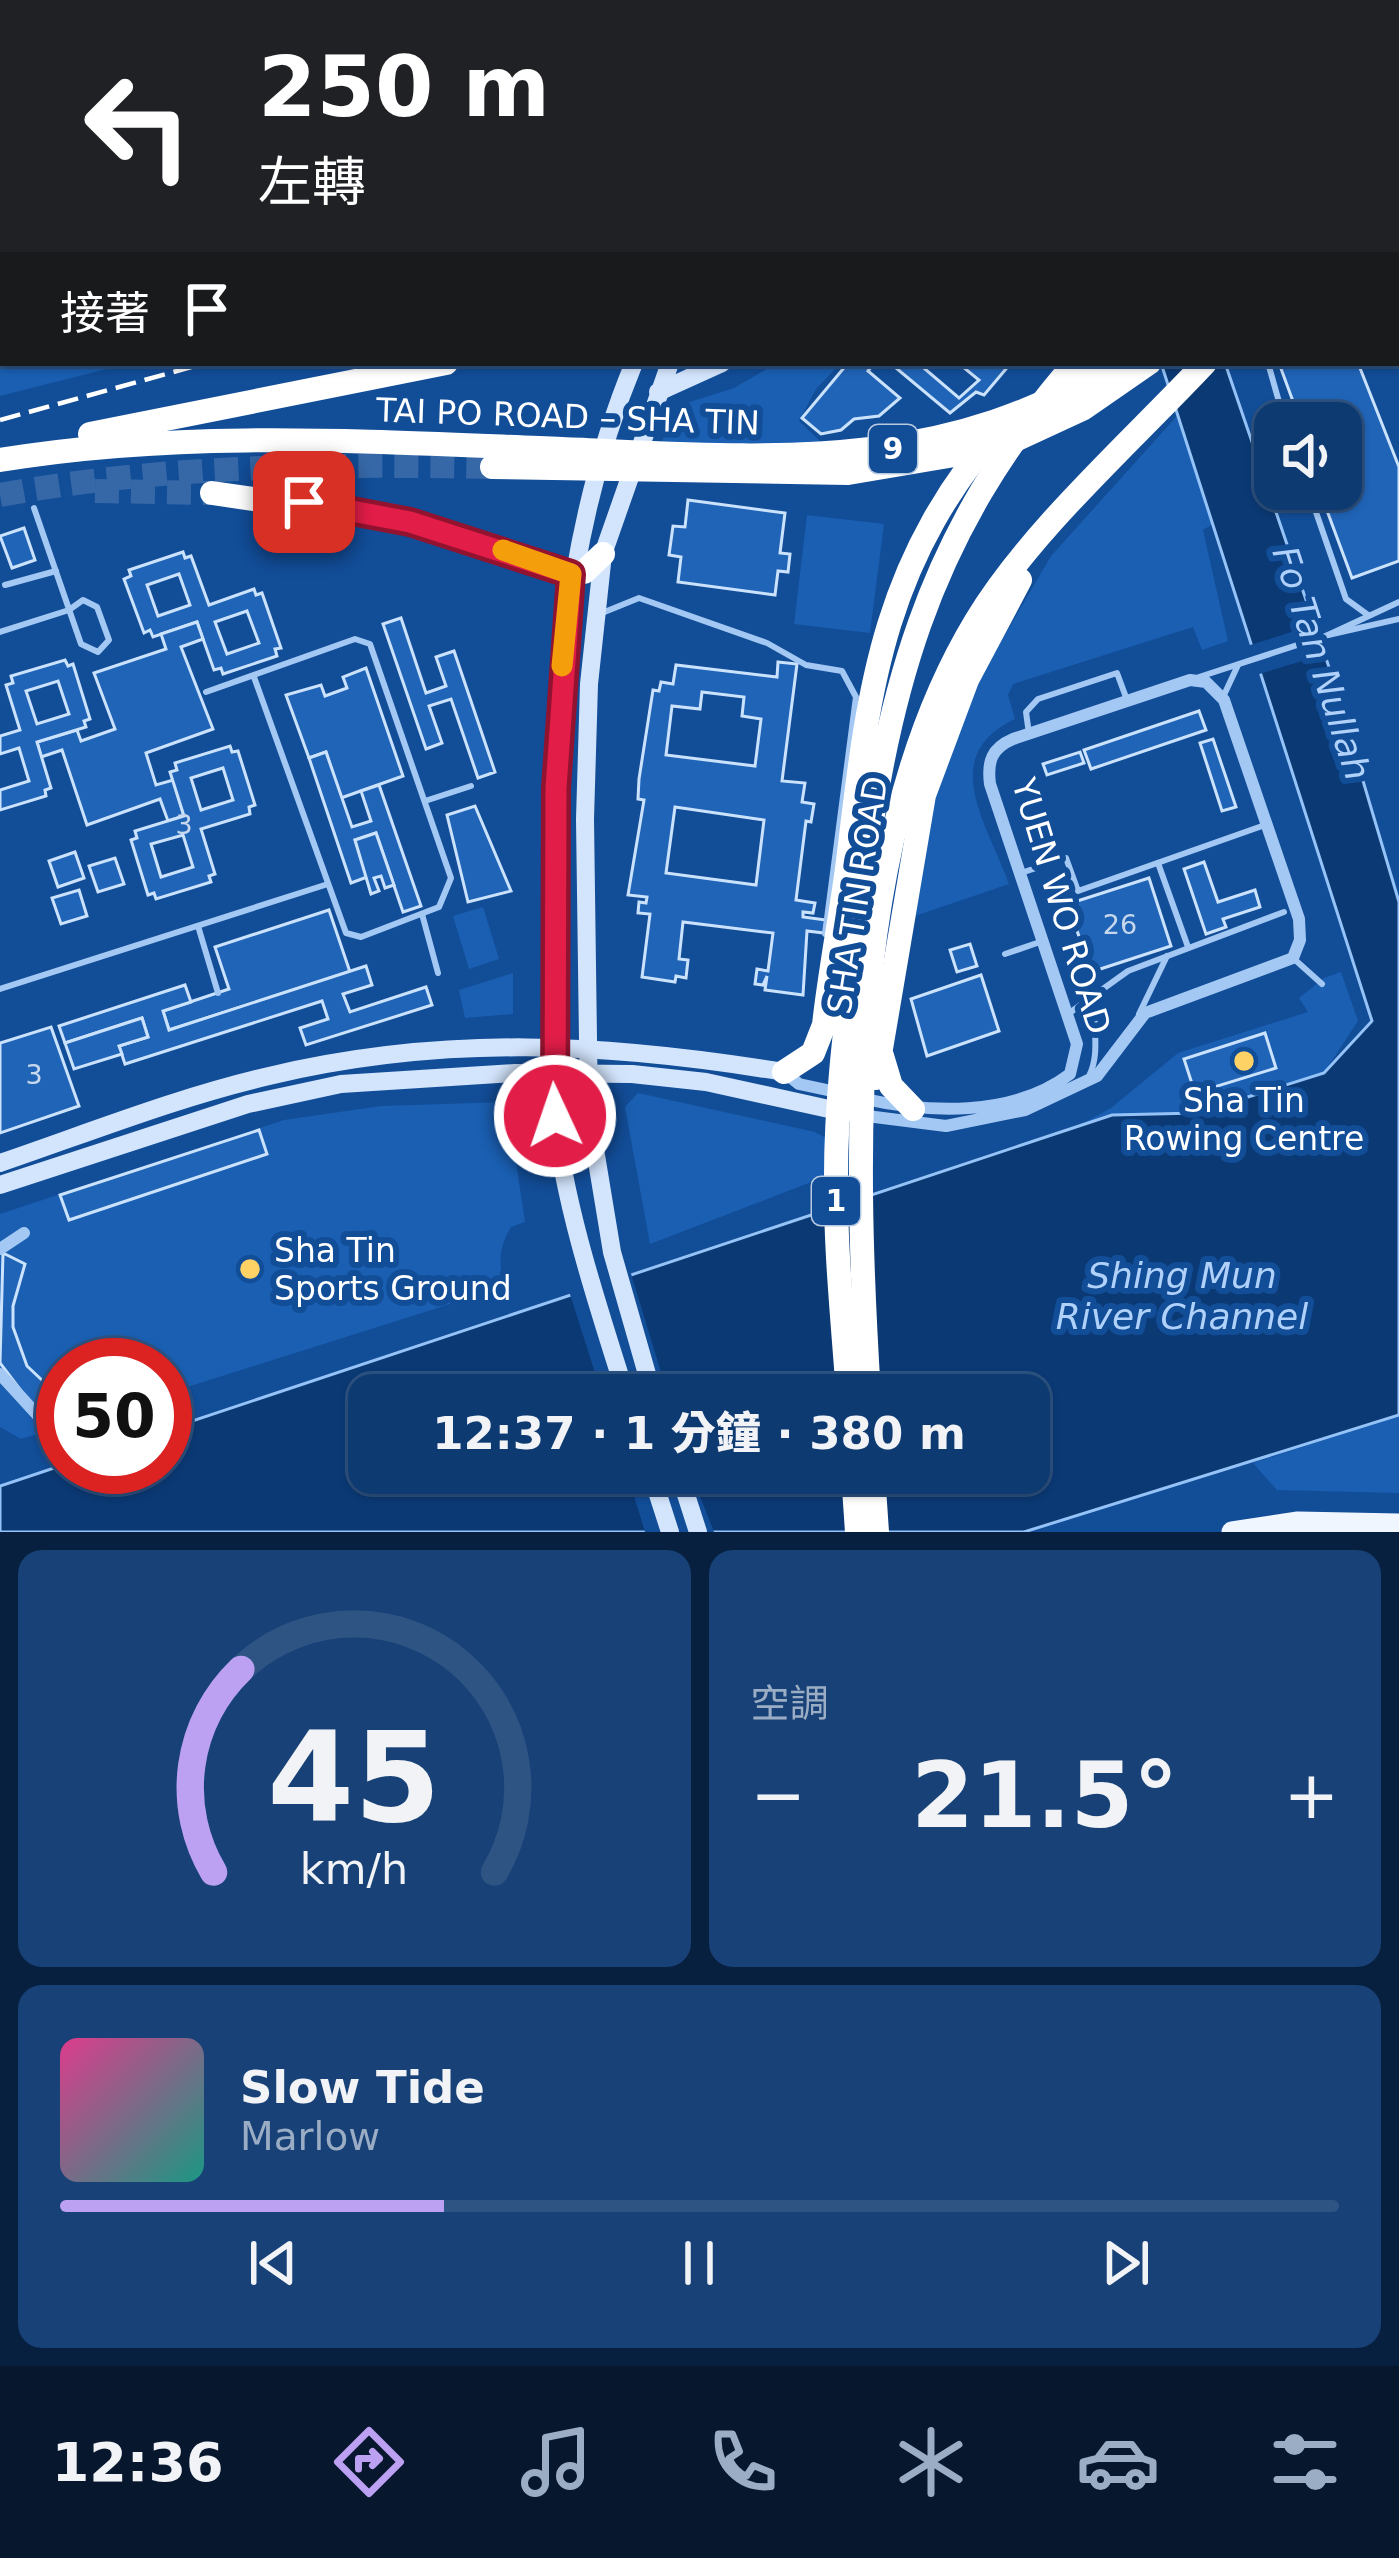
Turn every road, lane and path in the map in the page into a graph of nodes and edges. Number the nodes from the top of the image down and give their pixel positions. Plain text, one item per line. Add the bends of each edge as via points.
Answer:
1 (432, 366) edge
2 (633, 366) edge
3 (669, 366) edge
4 (715, 366) edge
5 (1072, 366) edge
6 (1110, 366) edge
7 (1145, 366) edge
8 (1202, 366) edge
9 (1269, 366) edge
10 (658, 392) junction
11 (1279, 402) edge
12 (0, 458) edge
13 (492, 467) tunnel mouth
14 (212, 493) tunnel mouth
15 (34, 508) dead end
16 (1315, 510) edge
17 (603, 554) junction
18 (56, 571) junction
19 (571, 574) junction
20 (5, 585) dead end
21 (1399, 602) edge
22 (69, 610) junction
23 (1368, 615) junction
24 (595, 619) junction
25 (1399, 619) edge
26 (0, 632) edge
27 (1328, 635) junction
28 (1241, 663) junction
29 (254, 677) junction
30 (1190, 680) junction
31 (206, 692) dead end
32 (1224, 700) junction
33 (1127, 702) junction
34 (1029, 734) junction
35 (471, 787) dead end
36 (425, 801) junction
37 (1265, 825) junction
38 (1158, 862) junction
39 (1021, 873) junction
40 (328, 884) junction
41 (1285, 913) dead end
42 (422, 914) junction
43 (198, 926) junction
44 (1044, 941) junction
45 (1188, 947) junction
46 (1170, 953) junction
47 (1005, 954) dead end
48 (1294, 958) junction
49 (438, 973) dead end
50 (1322, 984) dead end
51 (1100, 986) junction
52 (0, 989) edge
53 (218, 993) dead end
54 (852, 1004) junction
55 (1068, 1014) junction
56 (1136, 1022) junction
57 (819, 1042) junction
58 (552, 1046) junction
59 (588, 1048) junction
60 (881, 1054) junction
61 (784, 1072) junction
62 (551, 1073) junction
63 (586, 1073) junction
64 (1085, 1084) junction
65 (849, 1104) junction
66 (913, 1108) junction
67 (0, 1162) edge
68 (0, 1184) edge
69 (24, 1233) dead end
70 (0, 1249) edge
71 (0, 1374) edge
72 (619, 1374) edge
73 (647, 1374) edge
74 (847, 1374) edge
75 (867, 1374) edge
76 (36, 1413) edge
77 (658, 1494) edge
78 (686, 1494) edge
79 (854, 1494) edge
80 (874, 1494) edge
81 (1399, 1524) edge
82 (670, 1532) edge
83 (698, 1532) edge
84 (857, 1532) edge
85 (877, 1532) edge
86 (1232, 1532) edge

1 - 12 highway
2 - 19 main road
3 - 10 main road
4 - 10 main road
5 - 54 highway, SHA TIN ROAD / 1 via 973,482 931,587 896,690 868,832
6 - 12 highway, TAI PO ROAD – SHA TIN / 9 via 998,423 854,453 220,439
7 - 13 highway, TAI PO ROAD – SHA TIN / 9 via 1084,408 1004,445 886,469 803,475
8 - 54 highway via 1040,540 967,680
9 - 11 lane
10 - 17 main road
14 - 19 highway via 410,522
15 - 18 lane
16 - 23 lane via 1346,599
17 - 19 highway
17 - 24 main road
18 - 20 lane
18 - 22 lane
19 - 58 main road via 556,788
21 - 23 lane
22 - 22 lane via 92,601 105,647 88,651 81,644
22 - 26 lane
23 - 27 lane
24 - 54 lane via 639,598 842,671 856,698 824,947
24 - 59 main road via 585,819
25 - 27 lane
27 - 28 lane
28 - 30 lane
28 - 32 lane via 1226,680
29 - 31 lane
29 - 36 lane via 355,639 370,644
29 - 40 lane
30 - 32 street via 1206,682
30 - 33 street, YUEN WO ROAD
32 - 37 street
33 - 34 street, YUEN WO ROAD
33 - 34 lane via 1117,673 1033,702
34 - 39 street, YUEN WO ROAD via 1002,743 989,761
35 - 36 lane
36 - 42 lane via 451,878 439,907
37 - 38 lane
37 - 48 street via 1299,919
38 - 39 lane via 1078,891 1066,858
38 - 45 lane
39 - 44 street, YUEN WO ROAD
40 - 42 lane via 346,933 361,937
40 - 43 lane
41 - 45 lane
42 - 49 lane
43 - 52 lane
43 - 53 lane
44 - 47 lane
44 - 55 street, YUEN WO ROAD
45 - 46 lane
46 - 51 lane
46 - 56 lane
48 - 50 lane
48 - 56 street, YUEN WO ROAD via 1155,1007
51 - 55 lane
51 - 64 lane via 1096,1057
54 - 57 highway
54 - 60 highway
54 - 74 highway, SHA TIN ROAD / 1 via 836,1177
54 - 75 highway, SHA TIN ROAD / 1
55 - 66 street, YUEN WO ROAD via 1078,1052 1064,1079 974,1108
56 - 64 street, YUEN WO ROAD via 1116,1057
57 - 61 highway
57 - 65 highway
58 - 59 main road, YUEN WO ROAD
58 - 62 main road
58 - 67 main road, YUEN WO ROAD via 310,1066
59 - 61 main road, YUEN WO ROAD
59 - 63 main road
60 - 65 highway
60 - 66 highway via 891,1086
61 - 65 street, YUEN WO ROAD
62 - 63 main road, YUEN WO ROAD
62 - 68 main road, YUEN WO ROAD via 313,1087
62 - 72 main road via 584,1260
63 - 65 main road, YUEN WO ROAD
63 - 73 main road via 613,1252
64 - 65 street, YUEN WO ROAD via 963,1125 922,1127
65 - 66 street, YUEN WO ROAD
69 - 70 street
71 - 76 street
77 - 82 main road
78 - 83 main road
79 - 84 highway
80 - 85 highway
81 - 86 main road via 1351,1519

